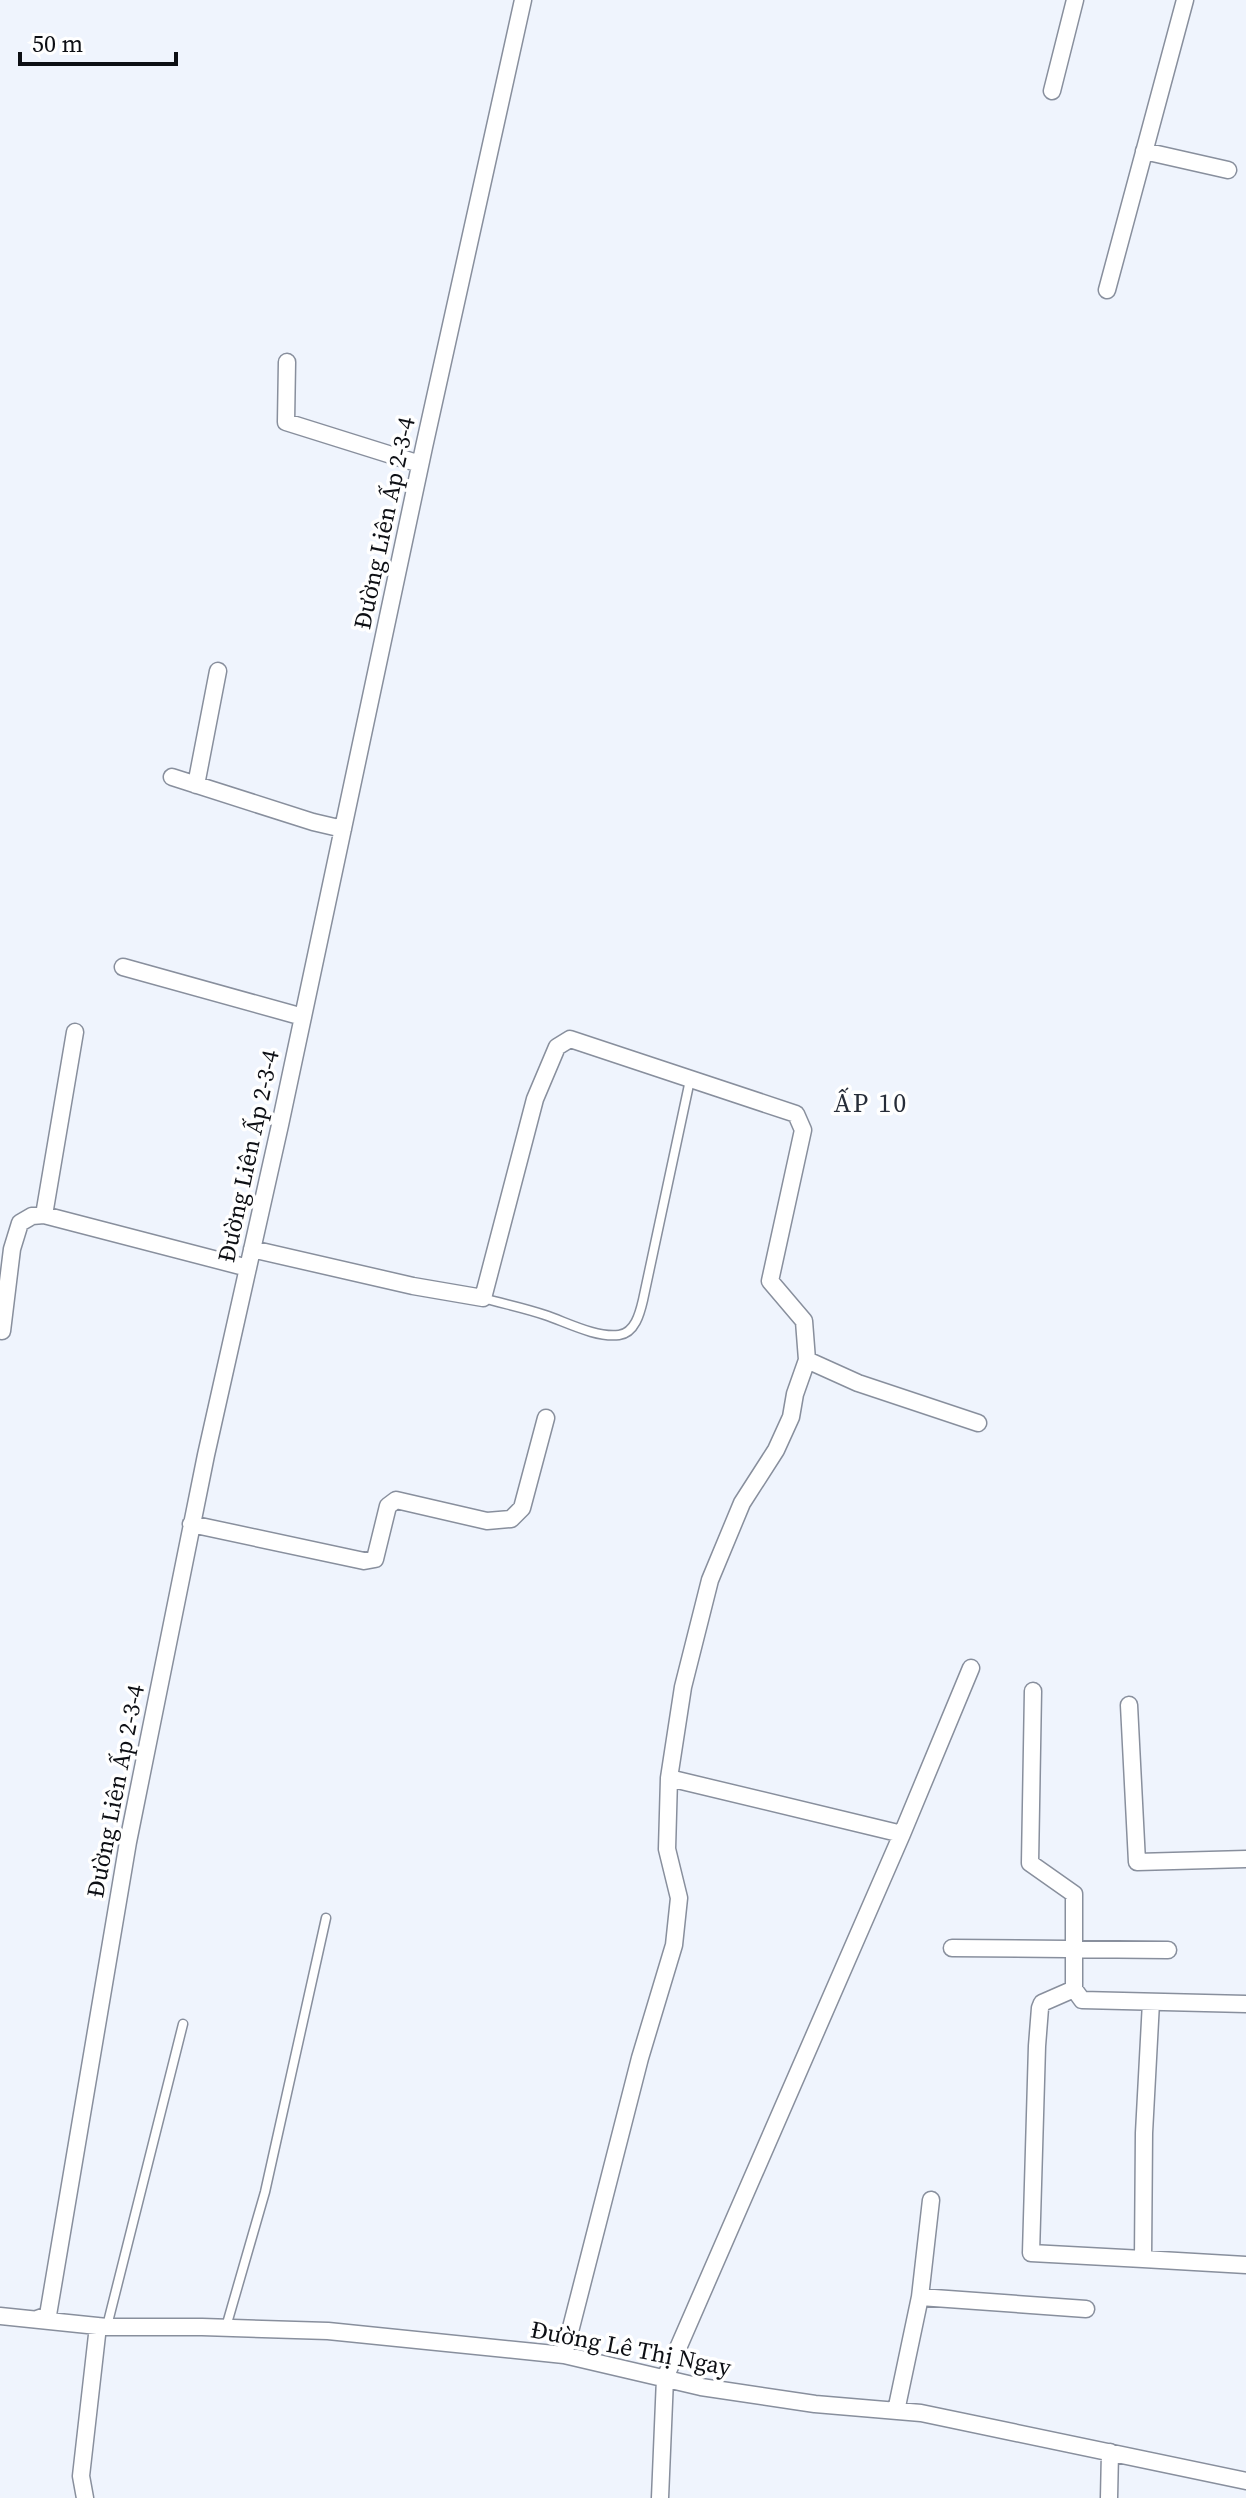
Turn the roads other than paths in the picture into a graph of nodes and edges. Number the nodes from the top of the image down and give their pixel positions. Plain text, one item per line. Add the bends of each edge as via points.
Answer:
1 (523, 0) edge
2 (1075, 0) edge
3 (1185, 0) edge
4 (1052, 91) dead end
5 (1144, 151) junction
6 (1228, 170) dead end
7 (1107, 290) dead end
8 (287, 362) dead end
9 (420, 464) junction
10 (218, 671) dead end
11 (172, 777) dead end
12 (196, 785) junction
13 (343, 829) junction
14 (123, 967) dead end
15 (303, 1017) junction
16 (75, 1032) dead end
17 (690, 1080) junction
18 (44, 1215) junction
19 (252, 1249) junction
20 (248, 1268) junction
21 (483, 1298) junction
22 (2, 1331) edge
23 (807, 1360) junction
24 (546, 1418) dead end
25 (978, 1423) dead end
26 (191, 1524) junction
27 (971, 1668) dead end
28 (1033, 1691) dead end
29 (1129, 1705) dead end
30 (669, 1778) junction
31 (902, 1834) junction
32 (1246, 1859) edge
33 (326, 1918) dead end
34 (952, 1948) dead end
35 (1074, 1949) junction
36 (1168, 1950) dead end
37 (1074, 1989) junction
38 (1151, 2002) junction
39 (1246, 2004) edge
40 (183, 2024) dead end
41 (931, 2200) dead end
42 (1143, 2259) junction
43 (1246, 2265) edge
44 (920, 2297) junction
45 (1086, 2309) dead end
46 (0, 2316) edge
47 (37, 2319) junction
48 (103, 2327) junction
49 (226, 2328) junction
50 (564, 2355) junction
51 (665, 2378) junction
52 (896, 2411) junction
53 (1110, 2452) junction
54 (1245, 2479) edge
55 (85, 2498) edge
56 (660, 2498) edge
57 (1109, 2498) edge

1 - 9 street, Đường Liên Ấp 2-3-4
2 - 4 street
3 - 5 street
5 - 6 street
5 - 7 street
8 - 9 street via 286,422
9 - 13 street, Đường Liên Ấp 2-3-4
10 - 12 street
11 - 12 street
12 - 13 street
13 - 15 street, Đường Liên Ấp 2-3-4
14 - 15 street
15 - 19 street, Đường Liên Ấp 2-3-4
16 - 18 street
17 - 21 street via 581,1041 570,1039 557,1047 535,1099
17 - 21 lane via 633,1326 619,1335 586,1331
17 - 23 street via 796,1114 803,1130 770,1281 804,1321
18 - 20 street
18 - 22 street via 20,1223
19 - 20 street, Đường Liên Ấp 2-3-4
19 - 21 street
20 - 26 street, Đường Liên Ấp 2-3-4
23 - 25 street
23 - 30 street via 791,1417 742,1503 710,1580 683,1687
24 - 26 street via 522,1508 511,1519 487,1521 396,1500 388,1506 375,1559 364,1561
26 - 47 street, Đường Liên Ấp 2-3-4 via 128,1837 48,2315
27 - 31 street
28 - 35 street via 1030,1863 1074,1894
29 - 32 street via 1137,1862
30 - 31 street
30 - 50 street via 667,1849 679,1898 674,1945
31 - 51 street
33 - 49 lane via 265,2192
34 - 35 street
35 - 36 street
35 - 37 street
37 - 38 street via 1082,2000
37 - 42 street via 1040,2008 1031,2253
38 - 39 street
38 - 42 street
40 - 48 lane
41 - 44 street
42 - 43 street
44 - 45 street
44 - 52 street
46 - 47 street, Đường Lê Thị Ngay
47 - 48 street, Đường Lê Thị Ngay
48 - 49 street, Đường Lê Thị Ngay
48 - 55 street via 81,2476
49 - 50 street, Đường Lê Thị Ngay via 328,2331
50 - 51 street, Đường Lê Thị Ngay
51 - 52 street, Đường Lê Thị Ngay via 815,2404
51 - 56 street
52 - 53 street, Đường Lê Thị Ngay
53 - 54 street, Đường Lê Thị Ngay
53 - 57 street

